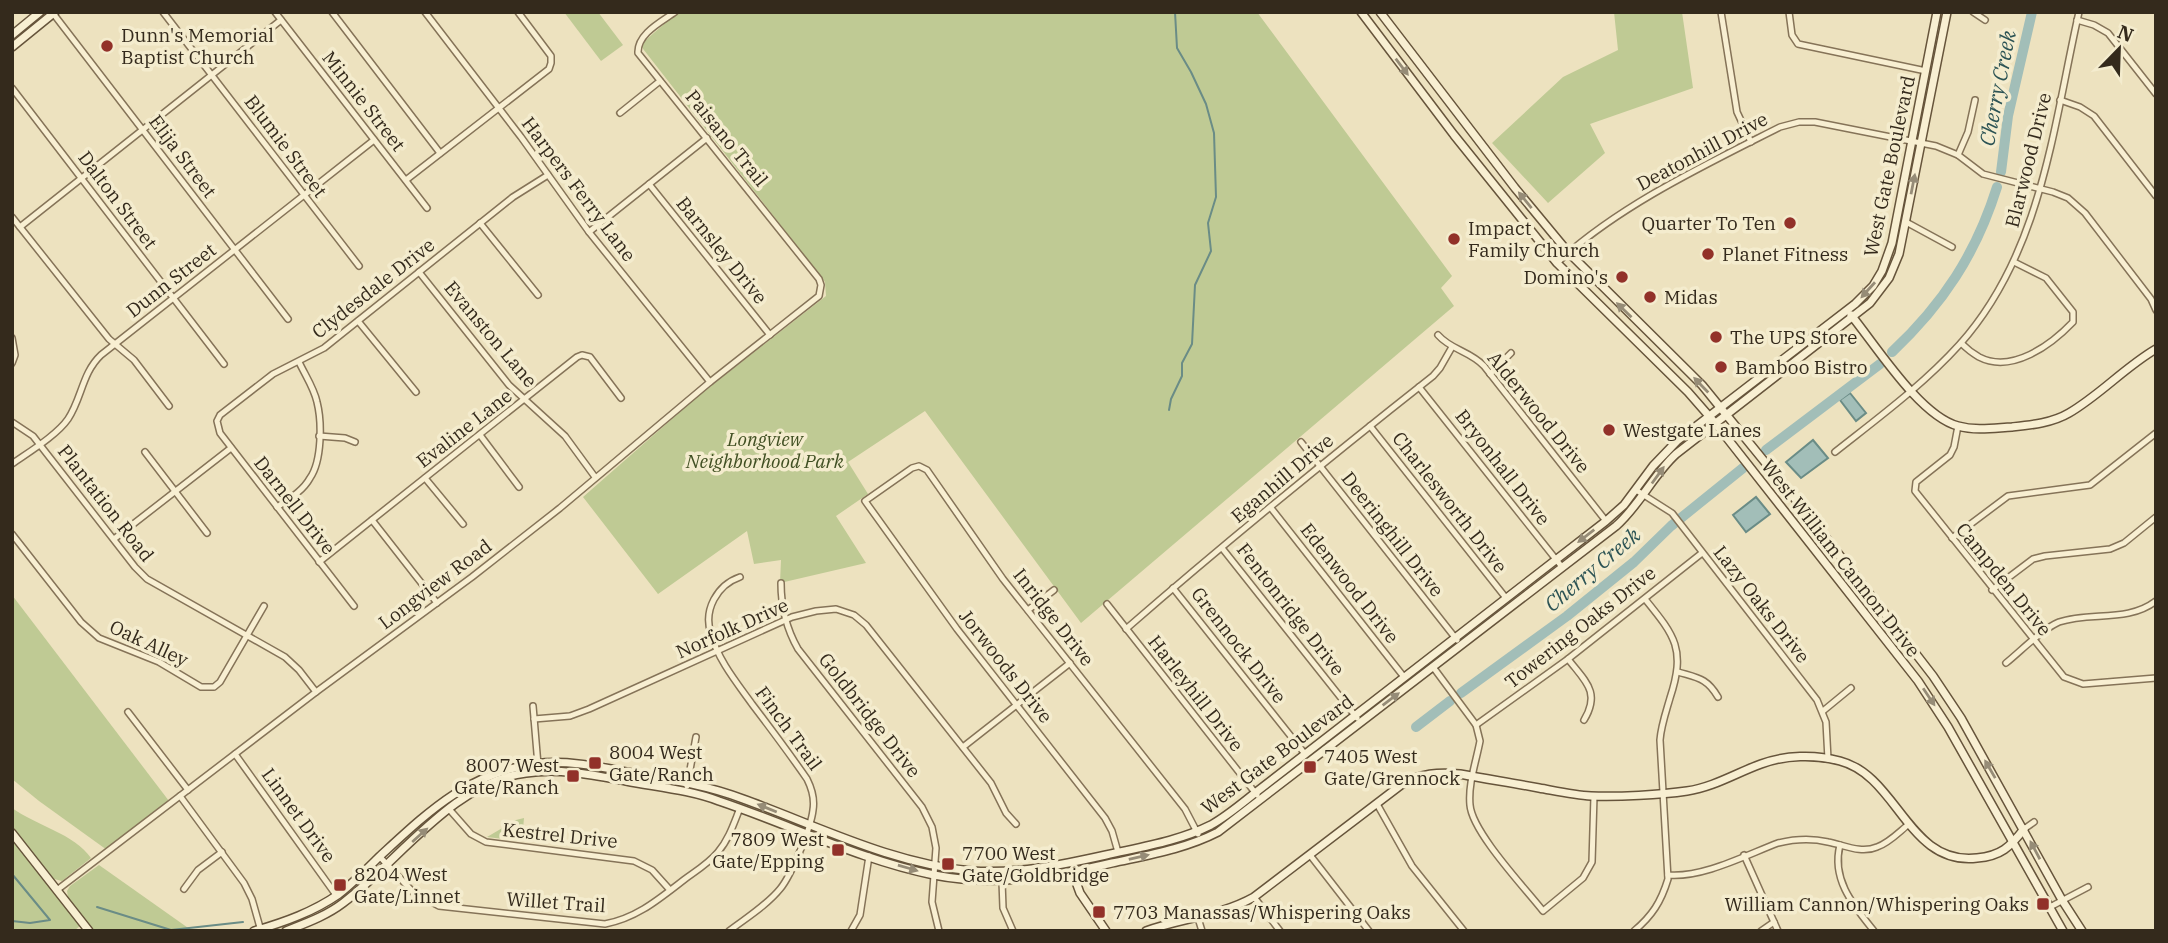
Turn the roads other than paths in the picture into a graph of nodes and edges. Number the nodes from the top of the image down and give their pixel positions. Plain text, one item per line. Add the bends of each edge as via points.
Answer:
1 (40, 12) edge
2 (163, 12) edge
3 (275, 12) edge
4 (332, 12) edge
5 (425, 12) edge
6 (518, 12) edge
7 (675, 12) edge
8 (1361, 12) edge
9 (1380, 12) edge
10 (1721, 12) edge
11 (1788, 12) edge
12 (1937, 12) edge
13 (1947, 12) edge
14 (1973, 12) edge
15 (2079, 12) edge
16 (53, 13) edge
17 (281, 20) junction
18 (1985, 20) dead end
19 (2077, 20) junction
20 (12, 35) edge
21 (12, 47) edge
22 (1926, 71) junction
23 (212, 75) junction
24 (660, 81) junction
25 (12, 88) edge
26 (2156, 94) edge
27 (1975, 100) dead end
28 (2060, 100) junction
29 (499, 107) junction
30 (620, 113) dead end
31 (143, 130) junction
32 (707, 138) junction
33 (374, 140) junction
34 (1912, 140) junction
35 (1751, 142) junction
36 (1922, 142) junction
37 (440, 153) junction
38 (1958, 155) junction
39 (548, 175) junction
40 (81, 178) junction
41 (406, 180) junction
42 (649, 184) junction
43 (2040, 189) junction
44 (303, 195) junction
45 (2156, 196) edge
46 (428, 208) dead end
47 (12, 217) edge
48 (1906, 222) junction
49 (480, 223) junction
50 (20, 227) junction
51 (589, 232) junction
52 (1952, 247) dead end
53 (234, 249) junction
54 (1568, 252) junction
55 (2014, 262) junction
56 (1557, 263) junction
57 (359, 266) dead end
58 (419, 272) junction
59 (821, 290) joint
60 (537, 295) dead end
61 (173, 299) junction
62 (1847, 310) junction
63 (2156, 310) edge
64 (1853, 317) junction
65 (288, 319) dead end
66 (358, 321) junction
67 (770, 335) junction
68 (1438, 335) dead end
69 (12, 338) edge
70 (1655, 339) junction
71 (1961, 343) junction
72 (114, 345) junction
73 (1452, 347) junction
74 (1797, 348) junction
75 (2156, 349) edge
76 (1645, 351) junction
77 (1511, 353) dead end
78 (1804, 356) junction
79 (299, 362) junction
80 (12, 363) edge
81 (224, 364) dead end
82 (1490, 374) junction
83 (710, 382) junction
84 (1419, 387) junction
85 (1911, 390) junction
86 (416, 392) dead end
87 (621, 398) dead end
88 (525, 399) junction
89 (169, 406) dead end
90 (1721, 408) junction
91 (1727, 415) junction
92 (1710, 417) junction
93 (217, 421) joint
94 (12, 422) edge
95 (1716, 424) junction
96 (1370, 426) junction
97 (1958, 426) junction
98 (2156, 433) edge
99 (480, 435) junction
100 (319, 436) junction
101 (355, 442) dead end
102 (1301, 442) dead end
103 (39, 444) junction
104 (231, 448) junction
105 (145, 452) dead end
106 (1835, 452) dead end
107 (12, 464) edge
108 (1319, 466) junction
109 (596, 477) junction
110 (425, 478) junction
111 (519, 487) dead end
112 (1636, 490) junction
113 (175, 492) junction
114 (1644, 496) junction
115 (865, 501) joint
116 (277, 507) junction
117 (1271, 508) junction
118 (2156, 517) edge
119 (372, 520) junction
120 (1606, 521) junction
121 (463, 524) dead end
122 (208, 533) dead end
123 (12, 534) edge
124 (1952, 538) junction
125 (114, 539) junction
126 (1222, 548) junction
127 (1702, 553) junction
128 (1556, 560) junction
129 (319, 562) junction
130 (1562, 567) junction
131 (740, 578) dead end
132 (781, 583) dead end
133 (1173, 588) junction
134 (1054, 590) dead end
135 (1992, 590) junction
136 (1506, 598) junction
137 (1645, 598) junction
138 (2156, 601) edge
139 (437, 603) junction
140 (1107, 604) dead end
141 (264, 606) dead end
142 (354, 606) dead end
143 (1028, 610) junction
144 (1886, 614) junction
145 (785, 619) junction
146 (1873, 624) junction
147 (1126, 629) junction
148 (247, 636) junction
149 (1455, 638) junction
150 (2034, 641) junction
151 (1461, 645) junction
152 (718, 652) junction
153 (1568, 659) junction
154 (1070, 663) junction
155 (2006, 663) dead end
156 (1433, 667) junction
157 (1678, 672) junction
158 (1404, 677) junction
159 (2156, 678) edge
160 (1851, 688) dead end
161 (316, 692) junction
162 (1718, 697) dead end
163 (1016, 705) junction
164 (533, 706) dead end
165 (1823, 711) junction
166 (128, 712) dead end
167 (1355, 716) junction
168 (534, 719) junction
169 (1584, 720) dead end
170 (1361, 723) junction
171 (1476, 726) junction
172 (696, 737) dead end
173 (963, 747) junction
174 (235, 754) junction
175 (1305, 754) junction
176 (1828, 759) junction
177 (538, 767) junction
178 (1473, 776) junction
179 (688, 783) junction
180 (188, 790) junction
181 (686, 792) junction
182 (1255, 793) junction
183 (1663, 793) junction
184 (180, 796) junction
185 (1594, 796) junction
186 (1261, 800) junction
187 (1377, 804) junction
188 (740, 808) junction
189 (449, 810) junction
190 (2034, 822) dead end
191 (1016, 824) dead end
192 (1909, 824) junction
193 (809, 825) junction
194 (2024, 829) junction
195 (1196, 831) junction
196 (12, 832) edge
197 (806, 834) junction
198 (1200, 840) junction
199 (2013, 842) junction
200 (1840, 845) junction
201 (222, 852) junction
202 (1118, 852) junction
203 (1310, 855) junction
204 (1744, 855) junction
205 (869, 856) junction
206 (380, 857) junction
207 (1070, 863) junction
208 (387, 864) junction
209 (936, 866) junction
210 (1073, 873) junction
211 (934, 875) junction
212 (1668, 875) junction
213 (1002, 881) junction
214 (2088, 887) dead end
215 (184, 889) dead end
216 (57, 890) junction
217 (670, 890) junction
218 (336, 895) junction
219 (1254, 897) junction
220 (2062, 900) junction
221 (2050, 906) junction
222 (1199, 918) junction
223 (1774, 922) junction
224 (259, 930) edge
225 (89, 931) edge
226 (286, 931) edge
227 (729, 931) edge
228 (851, 931) edge
229 (939, 931) edge
230 (1013, 931) edge
231 (1106, 931) edge
232 (1146, 931) edge
233 (1202, 931) edge
234 (1280, 931) edge
235 (1369, 931) edge
236 (1464, 931) edge
237 (1634, 931) edge
238 (1760, 931) edge
239 (1778, 931) edge
240 (1874, 931) edge
241 (2063, 931) edge
242 (2082, 931) edge

1 - 20 main road
2 - 23 street, Blumie Street
3 - 17 street, Minnie Street
4 - 37 street
5 - 29 street, Harpers Ferry Lane
6 - 29 street via 552,60 548,69
7 - 24 street, Paisano Trail via 638,44 638,53
8 -> 56 main road, West William Cannon Drive
54 -> 9 main road, West William Cannon Drive
10 - 35 street via 1737,112
11 - 22 street via 1798,44
12 - 22 main road, West Gate Boulevard
13 - 36 main road, West Gate Boulevard
14 - 18 street
15 - 19 street, Blarwood Drive
16 - 21 main road
16 - 31 street, Elija Street
17 - 23 street
17 - 33 street, Minnie Street
19 - 26 street via 2108,33
19 - 28 street, Blarwood Drive
22 - 34 main road, West Gate Boulevard
23 - 31 street
23 - 44 street, Blumie Street
24 - 30 street
24 - 32 street, Paisano Trail
25 - 40 street, Dalton Street
27 - 38 street
28 - 43 street, Blarwood Drive
28 - 45 street via 2094,117
29 - 37 street
29 - 39 street, Harpers Ferry Lane
31 - 40 street
31 - 53 street, Elija Street
32 - 42 street
32 - 59 street, Paisano Trail via 819,279
33 - 41 street, Minnie Street
33 - 44 street, Dunn Street
34 - 35 street, Deatonhill Drive via 1807,121 1780,127
34 - 36 street, Deatonhill Drive
34 -> 62 main road, West Gate Boulevard via 1888,257 1873,286
35 - 54 street, Deatonhill Drive via 1610,219
36 - 38 street, Deatonhill Drive
48 -> 36 main road, West Gate Boulevard
37 - 41 street
38 - 43 street, Deatonhill Drive via 1983,174
39 - 49 street, Clydesdale Drive
39 - 51 street, Harpers Ferry Lane
40 - 50 street
40 - 61 street, Dalton Street
41 - 46 street, Minnie Street
42 - 51 street
42 - 67 street, Barnsley Drive
43 - 55 street, Blarwood Drive
43 - 63 street, Deatonhill Drive via 2068,198 2085,213
44 - 53 street, Dunn Street
44 - 57 street, Blumie Street
47 - 50 street
48 - 52 street
48 - 64 main road, West Gate Boulevard via 1889,278
49 - 58 street, Clydesdale Drive
49 - 60 street
50 - 72 street
51 - 83 street, Harpers Ferry Lane
53 - 61 street, Dunn Street
53 - 65 street, Elija Street
54 - 56 street, Deatonhill Drive
70 -> 54 main road, West William Cannon Drive
55 - 71 street, Blarwood Drive
55 - 71 street via 2051,284 2073,312 2073,322 2020,359 1985,359
56 - 76 main road, West William Cannon Drive
58 - 66 street, Clydesdale Drive
58 - 88 street, Evanston Lane
59 - 67 street, Longview Road
61 - 72 street, Dunn Street
61 - 81 street, Dalton Street
62 - 64 main road
62 - 74 main road, West Gate Boulevard
64 - 78 main road, West Gate Boulevard
64 - 85 main road
66 - 79 street, Clydesdale Drive
66 - 86 street
67 - 83 street, Longview Road
68 - 73 street, Alderwood Drive
69 - 80 street
70 - 76 main road
90 -> 70 main road, West William Cannon Drive
71 - 85 street, Blarwood Drive
72 - 89 street via 134,360
72 - 103 street, Dunn Street via 89,369 68,419
73 - 82 street, Alderwood Drive via 1474,357
73 - 84 street, Eganhill Drive via 1437,372
74 - 78 main road
74 - 90 main road, West Gate Boulevard
75 - 97 main road via 2062,417 1998,428
76 - 92 main road, West William Cannon Drive
77 - 82 street
78 - 91 main road, West Gate Boulevard
79 - 93 street, Clydesdale Drive via 273,374
79 - 100 street via 317,402
82 - 120 street, Alderwood Drive
83 - 109 street, Longview Road
84 - 96 street, Eganhill Drive
84 - 128 street, Bryonhall Drive
85 - 97 main road via 1933,413
85 - 106 street, Blarwood Drive
87 - 88 street, Evaline Lane via 590,358 582,355
88 - 99 street, Evaline Lane
88 - 109 street, Evanston Lane via 565,436
90 - 91 main road, West William Cannon Drive
90 - 92 main road, West Gate Boulevard
91 - 95 main road, West Gate Boulevard
91 - 144 main road, West William Cannon Drive
92 - 95 main road, West William Cannon Drive
92 - 112 main road, West Gate Boulevard via 1661,456
93 - 104 street, Darnell Drive
94 - 103 street, Plantation Road
114 -> 95 main road, West Gate Boulevard via 1672,458
95 - 146 main road, West William Cannon Drive
96 - 108 street, Eganhill Drive
96 - 136 street, Charlesworth Drive
97 - 124 street, Campden Drive via 1950,455 1920,478 1914,489
98 - 124 street via 2090,485 2008,496
99 - 110 street, Evaline Lane
99 - 111 street
100 - 101 street
100 - 116 street via 318,459 310,479
102 - 108 street, Deeringhill Drive
103 - 107 street, Dunn Street
103 - 125 street, Plantation Road
104 - 113 street
104 - 116 street, Darnell Drive
105 - 113 street
108 - 117 street, Eganhill Drive
108 - 149 street, Deeringhill Drive
109 - 139 street, Longview Road
110 - 119 street, Evaline Lane
110 - 121 street
112 - 114 street, Lazy Oaks Drive
112 - 120 main road, West Gate Boulevard
113 - 122 street
113 - 125 street
114 - 127 street, Lazy Oaks Drive via 1668,509
114 - 130 main road, West Gate Boulevard via 1630,514
115 - 143 street, Inridge Drive via 912,467 923,467
115 - 163 street, Jorwoods Drive
116 - 129 street, Darnell Drive
117 - 126 street, Eganhill Drive
117 - 158 street, Edenwood Drive
118 - 135 street via 2110,549 2032,559
119 - 129 street, Evaline Lane
119 - 139 street
120 -> 128 main road, West Gate Boulevard
123 - 148 street, Oak Alley via 93,634 159,662 201,687 220,682
124 - 135 street, Campden Drive
125 - 148 street, Plantation Road via 157,586
126 - 133 street, Eganhill Drive
126 - 167 street, Fentonridge Drive
127 - 137 street, Towering Oaks Drive
127 - 165 street, Lazy Oaks Drive
128 - 130 street, Bryonhall Drive
128 - 136 main road, West Gate Boulevard
129 - 142 street, Darnell Drive
130 - 151 main road, West Gate Boulevard
131 - 152 street, Finch Trail via 724,585 711,605 709,628
132 - 145 street, Goldbridge Drive
133 - 147 street, Eganhill Drive
133 - 175 street, Grennock Drive
134 - 143 street
135 - 150 street, Campden Drive
136 - 149 main road, West Gate Boulevard
137 - 153 street, Towering Oaks Drive
137 - 157 street via 1673,637
138 - 150 street via 2137,613 2063,621
139 - 161 street, Longview Road
140 - 147 street, Harleyhill Drive
141 - 148 street, Oak Alley
143 - 154 street, Inridge Drive
144 - 146 main road
194 -> 144 main road, West William Cannon Drive via 1950,700
145 - 152 street, Norfolk Drive
145 - 173 street, Norfolk Drive via 836,609 854,615
145 - 209 street, Goldbridge Drive via 804,657 922,807 934,838
146 -> 199 main road, West William Cannon Drive via 1934,705
147 - 182 street, Harleyhill Drive
148 - 161 street, Plantation Road via 291,662
149 - 151 street, Deeringhill Drive
149 - 158 main road, West Gate Boulevard
150 - 155 street
150 - 159 street, Campden Drive via 2064,677 2077,683
151 - 156 main road, West Gate Boulevard
152 - 168 street, Norfolk Drive via 570,716
152 - 193 street, Finch Trail via 811,787 814,808
153 - 169 street via 1592,696
153 - 171 street, Towering Oaks Drive
154 - 163 street
154 - 195 street, Inridge Drive via 1185,809
170 -> 156 main road, West Gate Boulevard
156 - 171 street
157 - 162 street via 1711,684
157 - 183 street via 1660,735
158 - 167 main road, West Gate Boulevard
160 - 165 street
161 - 174 street, Longview Road
163 - 173 street
163 - 202 street, Jorwoods Drive via 1105,818
164 - 168 street
165 - 176 street, Lazy Oaks Drive
166 - 180 street
167 - 170 street, Fentonridge Drive
167 - 175 main road, West Gate Boulevard
168 - 177 street
170 - 186 main road, West Gate Boulevard
171 - 178 street via 1480,741
172 - 179 street
173 - 191 street, Norfolk Drive
174 - 180 street, Longview Road
174 - 218 street, Linnet Drive
175 - 182 main road, West Gate Boulevard
176 - 183 main road via 1772,761 1711,786
176 - 192 main road via 1863,772
177 - 179 main road, West Gate Boulevard via 571,762
177 - 181 main road, West Gate Boulevard
177 - 189 main road, West Gate Boulevard via 503,778
177 - 206 main road, West Gate Boulevard via 499,771 469,784
178 - 185 main road
178 - 185 street via 1470,805 1477,827 1543,911 1583,878 1592,862
178 - 187 main road via 1447,772 1421,776
179 - 181 street
193 -> 179 main road, West Gate Boulevard via 745,799
180 - 184 street, Longview Road
181 - 188 main road, West Gate Boulevard
182 - 186 street, Harleyhill Drive
182 - 195 main road, West Gate Boulevard
183 - 185 main road
183 - 212 street
184 - 201 street
184 - 216 street, Longview Road
186 - 198 main road, West Gate Boulevard
187 - 203 main road
187 - 236 street via 1416,872
188 - 197 main road, West Gate Boulevard
188 - 217 street, Willet Trail via 719,851
208 -> 189 main road, West Gate Boulevard
189 - 217 street, Kestrel Drive via 471,834 486,842 634,861 652,870
190 - 194 street
192 - 199 main road via 1936,850 1961,858 1989,856
192 - 200 street via 1872,849
193 - 197 street, Finch Trail
193 - 209 main road, West Gate Boulevard
194 - 199 main road
220 -> 194 main road, West William Cannon Drive
195 - 198 street, Inridge Drive
195 - 202 main road, West Gate Boulevard
196 - 216 main road
197 - 205 main road, West Gate Boulevard
197 - 227 street, Finch Trail via 778,892
210 -> 198 main road, West Gate Boulevard
199 - 221 main road, West William Cannon Drive
200 - 204 street via 1791,840
200 - 240 street via 1844,890
201 - 215 street via 198,870
201 - 224 street via 252,899
202 - 207 main road, West Gate Boulevard
203 - 219 main road
203 - 235 street
204 - 212 street via 1693,874
204 - 223 street
205 -> 211 main road, West Gate Boulevard
205 - 228 street via 861,910
206 - 208 street, Willet Trail
206 - 218 main road, West Gate Boulevard
207 - 209 main road, West Gate Boulevard via 1002,871
207 - 210 main road
208 - 217 street, Willet Trail via 414,892 439,906 579,923 625,919
208 - 226 main road, West Gate Boulevard via 343,903
209 - 211 street, Goldbridge Drive
210 - 213 main road, West Gate Boulevard
210 - 231 main road via 1080,893
211 - 213 main road, West Gate Boulevard
211 - 229 street, Goldbridge Drive via 932,902
212 - 237 street via 1654,911
213 - 230 street via 1003,908
214 - 220 street
216 - 225 main road
218 - 224 main road, West Gate Boulevard via 299,917
219 - 222 main road
219 - 234 street
220 - 221 street
220 - 242 main road, West William Cannon Drive
221 - 241 main road, West William Cannon Drive
222 - 232 main road
222 - 233 street
223 - 238 street
223 - 239 street

